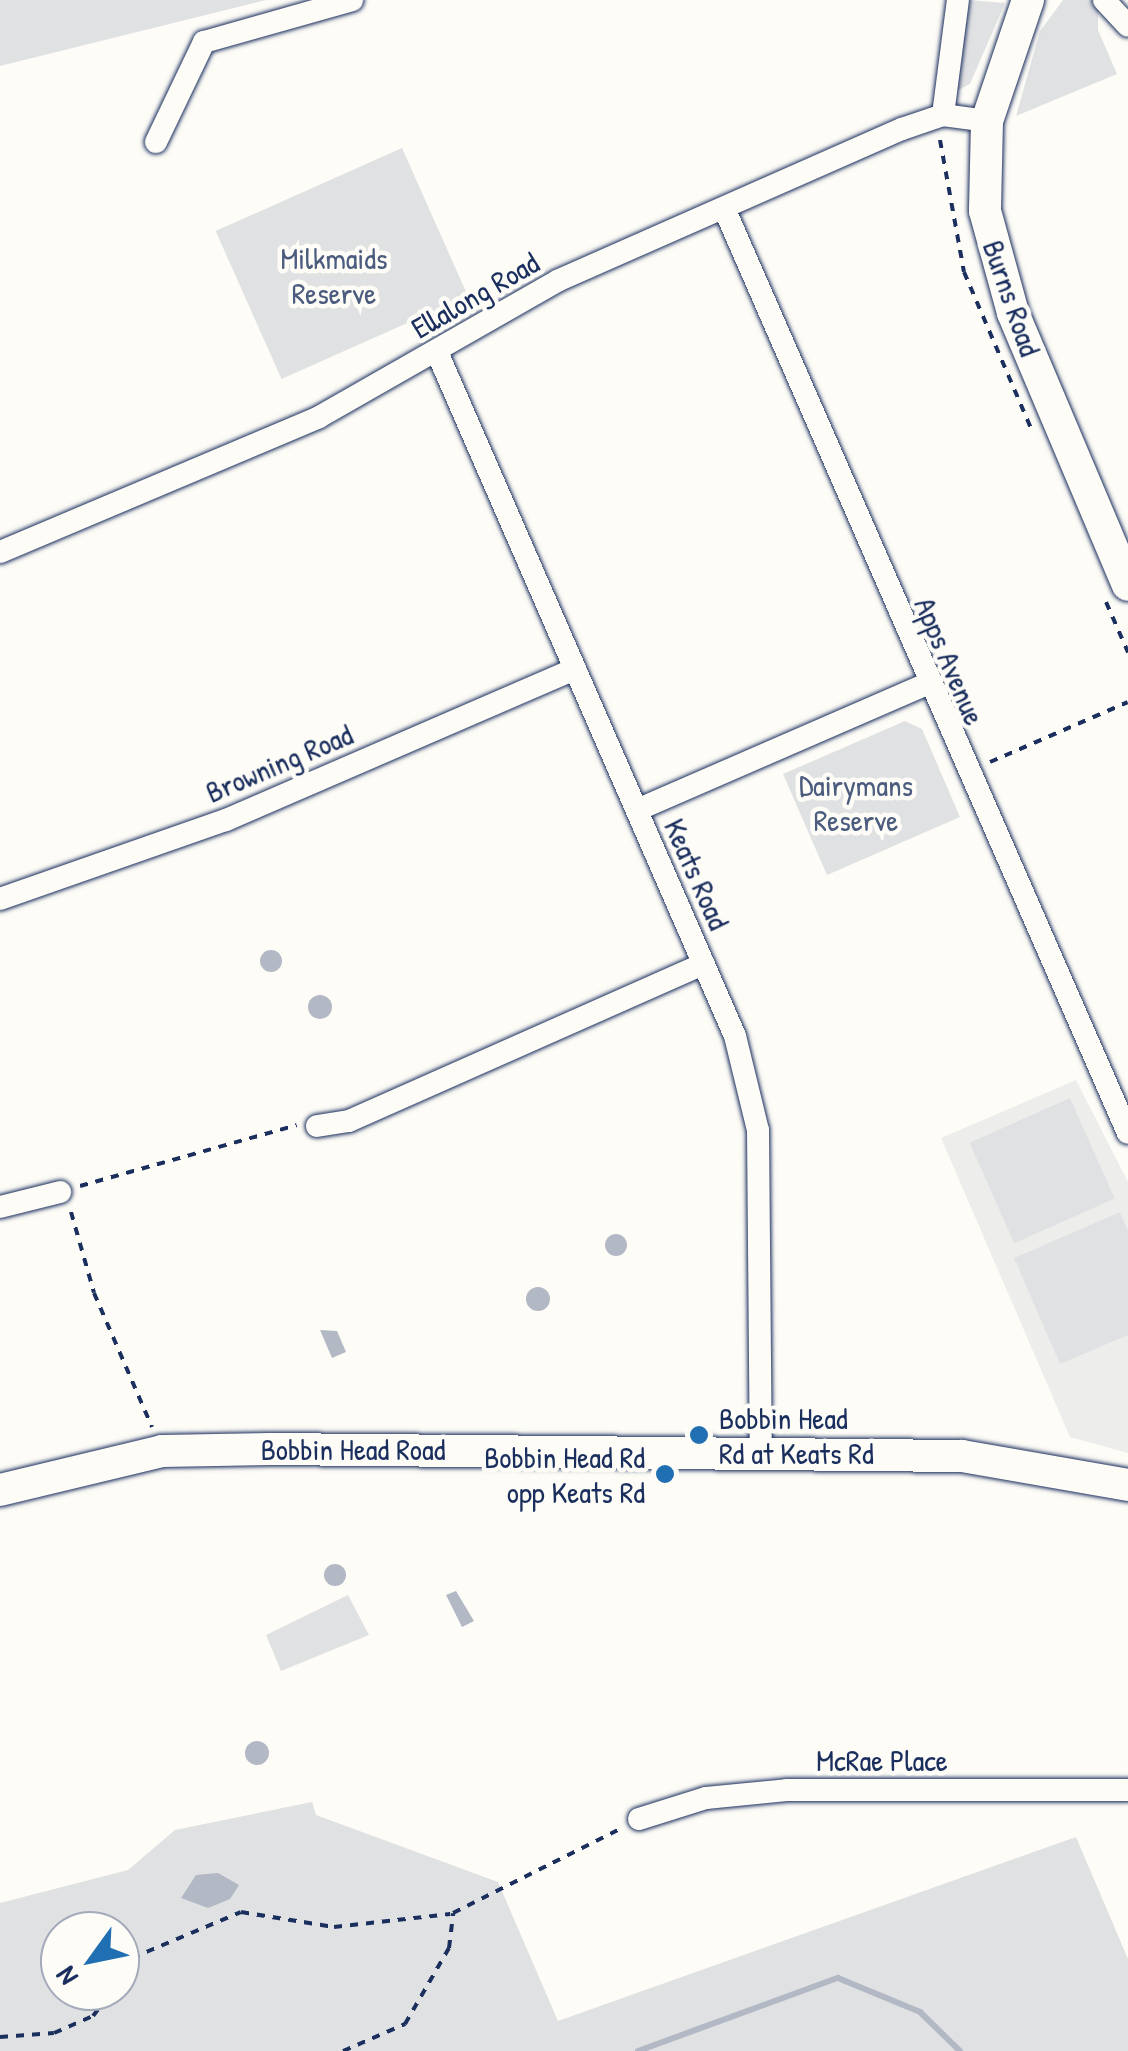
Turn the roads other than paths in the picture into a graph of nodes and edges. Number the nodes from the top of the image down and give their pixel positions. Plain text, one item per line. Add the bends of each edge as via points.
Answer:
1 (352, 0) edge
2 (958, 0) edge
3 (1028, 0) edge
4 (1104, 0) edge
5 (1128, 26) edge
6 (944, 115) junction
7 (986, 121) junction
8 (156, 142) dead end
9 (724, 208) junction
10 (437, 352) junction
11 (0, 552) edge
12 (1128, 584) edge
13 (576, 669) junction
14 (927, 684) junction
15 (637, 810) junction
16 (0, 898) edge
17 (704, 964) junction
18 (317, 1126) road end
19 (1128, 1133) edge
20 (60, 1192) road end
21 (0, 1206) edge
22 (761, 1453) junction
23 (1128, 1484) edge
24 (0, 1490) edge
25 (1128, 1790) edge
26 (639, 1819) road end

1 - 8 street via 204,42
2 - 6 street
3 - 7 main road, Burns Road
4 - 5 street
6 - 7 street
6 - 9 street, Ellalong Road
7 - 12 main road, Burns Road via 985,212 1002,282
9 - 10 street, Ellalong Road via 557,280
9 - 14 street, Apps Avenue
10 - 11 street, Ellalong Road via 319,417
10 - 13 street, Keats Road
13 - 15 street, Keats Road
13 - 16 street, Browning Road via 226,820
14 - 15 street
14 - 19 street, Apps Avenue
15 - 17 street, Keats Road
17 - 18 street via 349,1122
17 - 22 street, Keats Road via 735,1036 758,1130
20 - 21 street
22 - 23 main road, Bobbin Head Road via 962,1456
22 - 24 main road, Bobbin Head Road via 162,1451
25 - 26 street, McRae Place via 787,1790 706,1798

